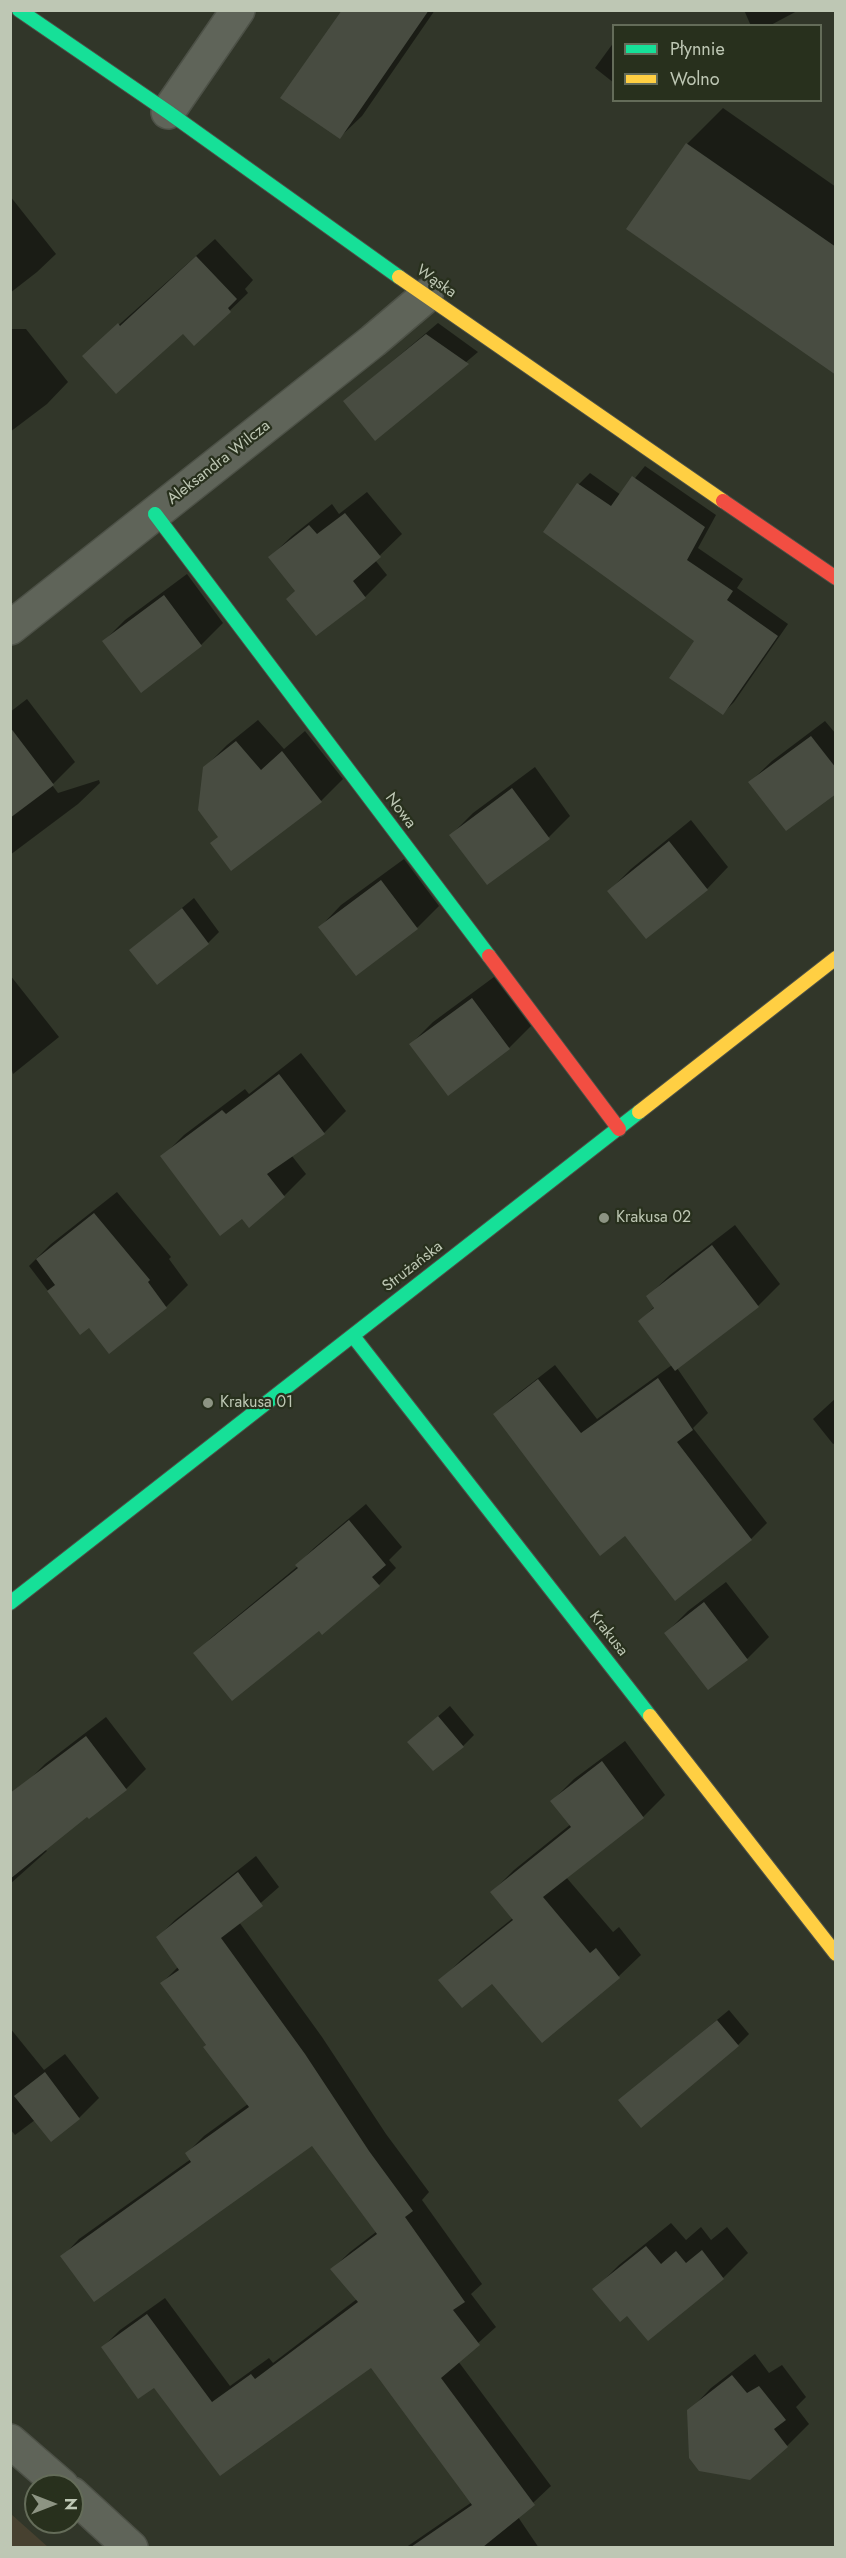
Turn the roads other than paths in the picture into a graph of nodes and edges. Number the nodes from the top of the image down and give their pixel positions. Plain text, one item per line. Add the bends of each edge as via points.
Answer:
1 (20, 10) edge
2 (238, 10) edge
3 (168, 112) junction
4 (426, 296) junction
5 (155, 514) junction
6 (836, 578) edge
7 (10, 628) edge
8 (836, 958) edge
9 (620, 1129) junction
10 (352, 1336) junction
11 (10, 1603) edge
12 (836, 1954) edge
13 (10, 2441) edge
14 (48, 2474) edge
15 (84, 2505) edge
16 (131, 2547) edge

1 - 3 street, Wąska
2 - 3 street
3 - 4 street, Wąska
4 - 5 street, Aleksandra Wilcza
4 - 6 street, Wąska
5 - 7 street, Aleksandra Wilcza
5 - 9 street, Nowa
8 - 9 street, Strużańska
9 - 10 street, Strużańska
10 - 11 street, Strużańska
10 - 12 street, Krakusa
13 - 14 street
15 - 16 street

